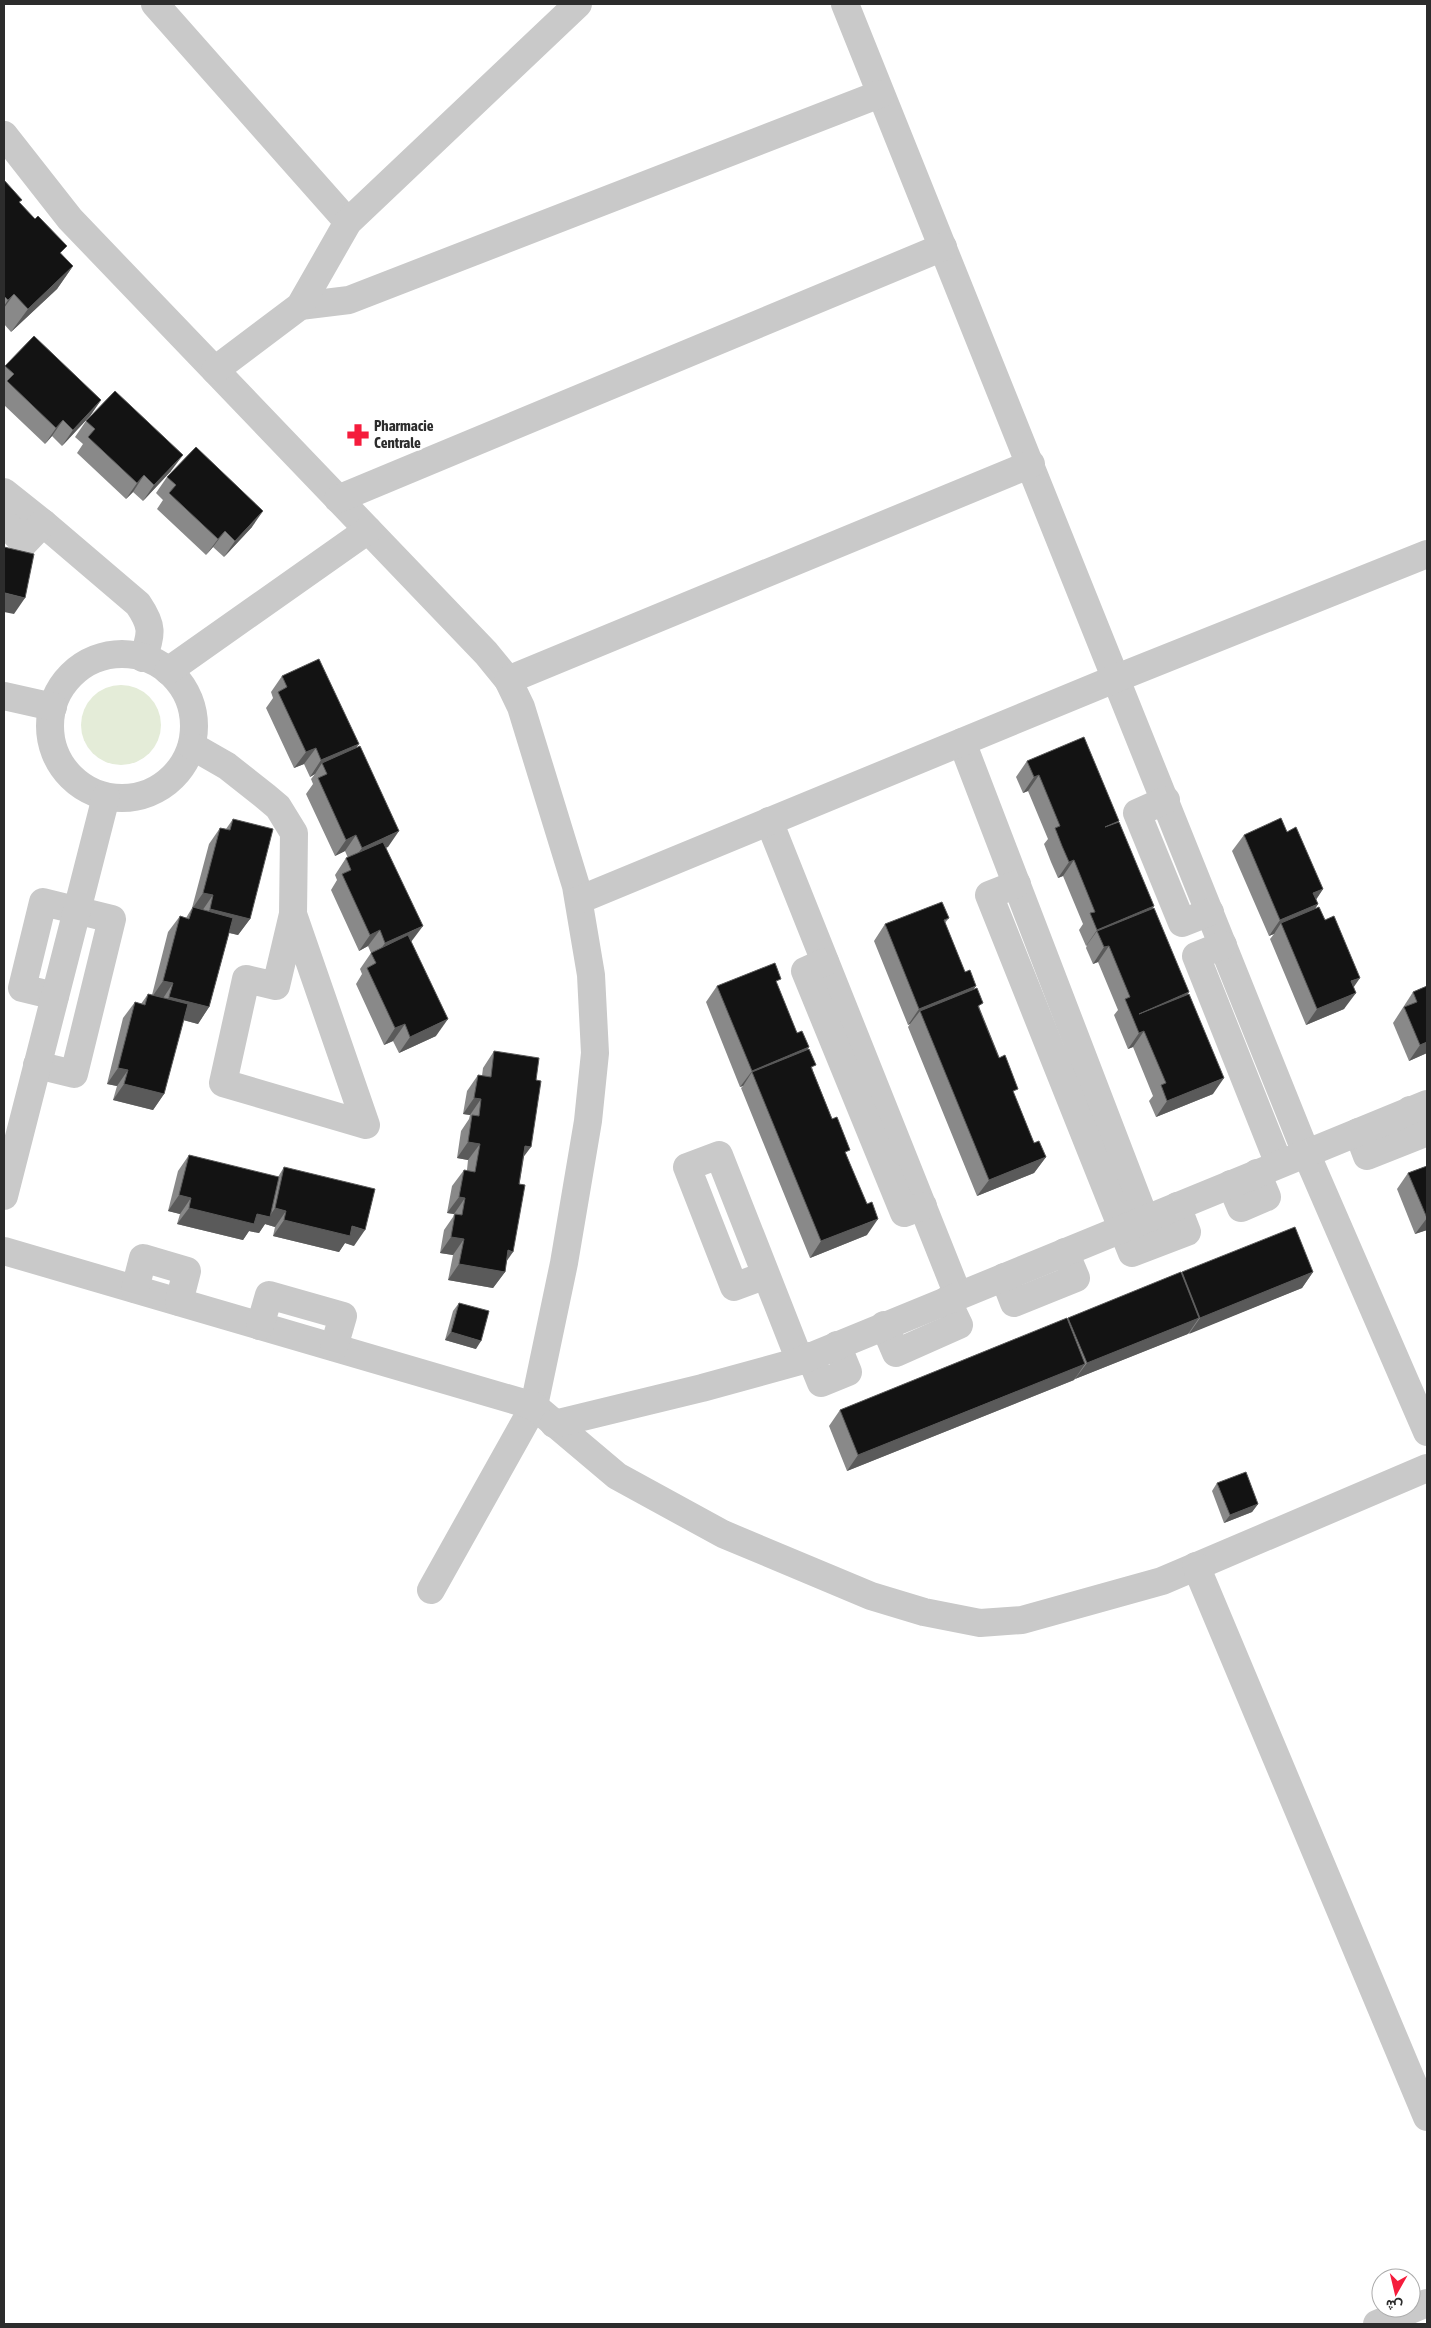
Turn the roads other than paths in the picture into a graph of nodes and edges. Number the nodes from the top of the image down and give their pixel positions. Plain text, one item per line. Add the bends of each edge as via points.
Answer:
1 (155, 4) edge
2 (578, 4) edge
3 (845, 4) edge
4 (880, 94) junction
5 (4, 135) edge
6 (348, 222) junction
7 (943, 247) junction
8 (300, 306) junction
9 (214, 370) junction
10 (1031, 464) junction
11 (4, 492) edge
12 (338, 500) junction
13 (4, 522) edge
14 (43, 523) junction
15 (368, 530) junction
16 (1427, 554) edge
17 (143, 658) junction
18 (168, 671) junction
19 (1117, 678) junction
20 (508, 680) junction
21 (4, 696) edge
22 (53, 707) junction
23 (962, 742) junction
24 (192, 746) junction
25 (106, 797) junction
26 (769, 822) junction
27 (578, 900) junction
28 (77, 911) junction
29 (293, 914) junction
30 (1223, 945) junction
31 (37, 1065) junction
32 (1419, 1107) edge
33 (1306, 1153) junction
34 (1268, 1168) junction
35 (4, 1196) edge
36 (1177, 1206) junction
37 (1133, 1224) junction
38 (4, 1251) edge
39 (766, 1275) dead end
40 (953, 1297) junction
41 (805, 1358) junction
42 (534, 1406) junction
43 (554, 1424) junction
44 (1427, 1432) edge
45 (1427, 1468) edge
46 (1196, 1566) junction
47 (431, 1590) dead end
48 (1427, 2117) edge
49 (1427, 2303) edge
50 (1377, 2324) edge

1 - 6 street
2 - 6 street
3 - 4 street
4 - 7 street
4 - 8 street via 349,300
5 - 9 street via 70,219
6 - 8 street
7 - 10 street
7 - 12 street
8 - 9 street
9 - 12 street
10 - 19 street
10 - 20 street
11 - 14 street
12 - 15 street
13 - 14 street via 24,543
14 - 17 street via 138,604 149,620 150,636
15 - 18 street
15 - 20 street
16 - 19 street
17 - 18 street
17 - 22 street via 112,656 92,661 67,680
18 - 24 street via 182,686 191,705 194,725
19 - 23 street
19 - 30 street via 1166,800 1137,812 1182,923 1210,912
20 - 27 street via 521,707
21 - 22 street
22 - 25 street via 51,739 63,768 78,783
23 - 26 street
23 - 37 street via 1016,884 989,895
24 - 25 street via 184,764 164,785 136,797
24 - 29 street via 227,766 278,807 294,833
25 - 28 street
26 - 27 street
26 - 40 street via 826,962 806,971 904,1214 923,1206
27 - 42 street via 591,975 595,1053 588,1121
28 - 31 street via 42,902 22,988 55,996
28 - 31 street via 112,919 74,1074
29 - 29 street via 276,986 246,979 224,1083 366,1125
30 - 33 street
30 - 34 street via 1196,956
31 - 35 street
32 - 33 street via 1420,1135 1367,1156 1358,1132
33 - 34 street
33 - 44 street
34 - 36 street via 1267,1197 1241,1208 1231,1184
36 - 37 street
36 - 37 street via 1187,1232 1132,1253
37 - 40 street via 1065,1252 1076,1278 1014,1303 1004,1277
38 - 42 street via 135,1289 143,1258 187,1270 179,1302 260,1326 269,1295 343,1316 334,1347
39 - 41 street
40 - 41 street via 959,1326 896,1353 884,1325 837,1345 848,1372 821,1383
41 - 43 street via 702,1388
42 - 43 street
42 - 47 street
43 - 46 street via 617,1476 723,1534 871,1596 924,1612 980,1622 1022,1620 1162,1581
45 - 46 street
46 - 48 street
49 - 50 street

